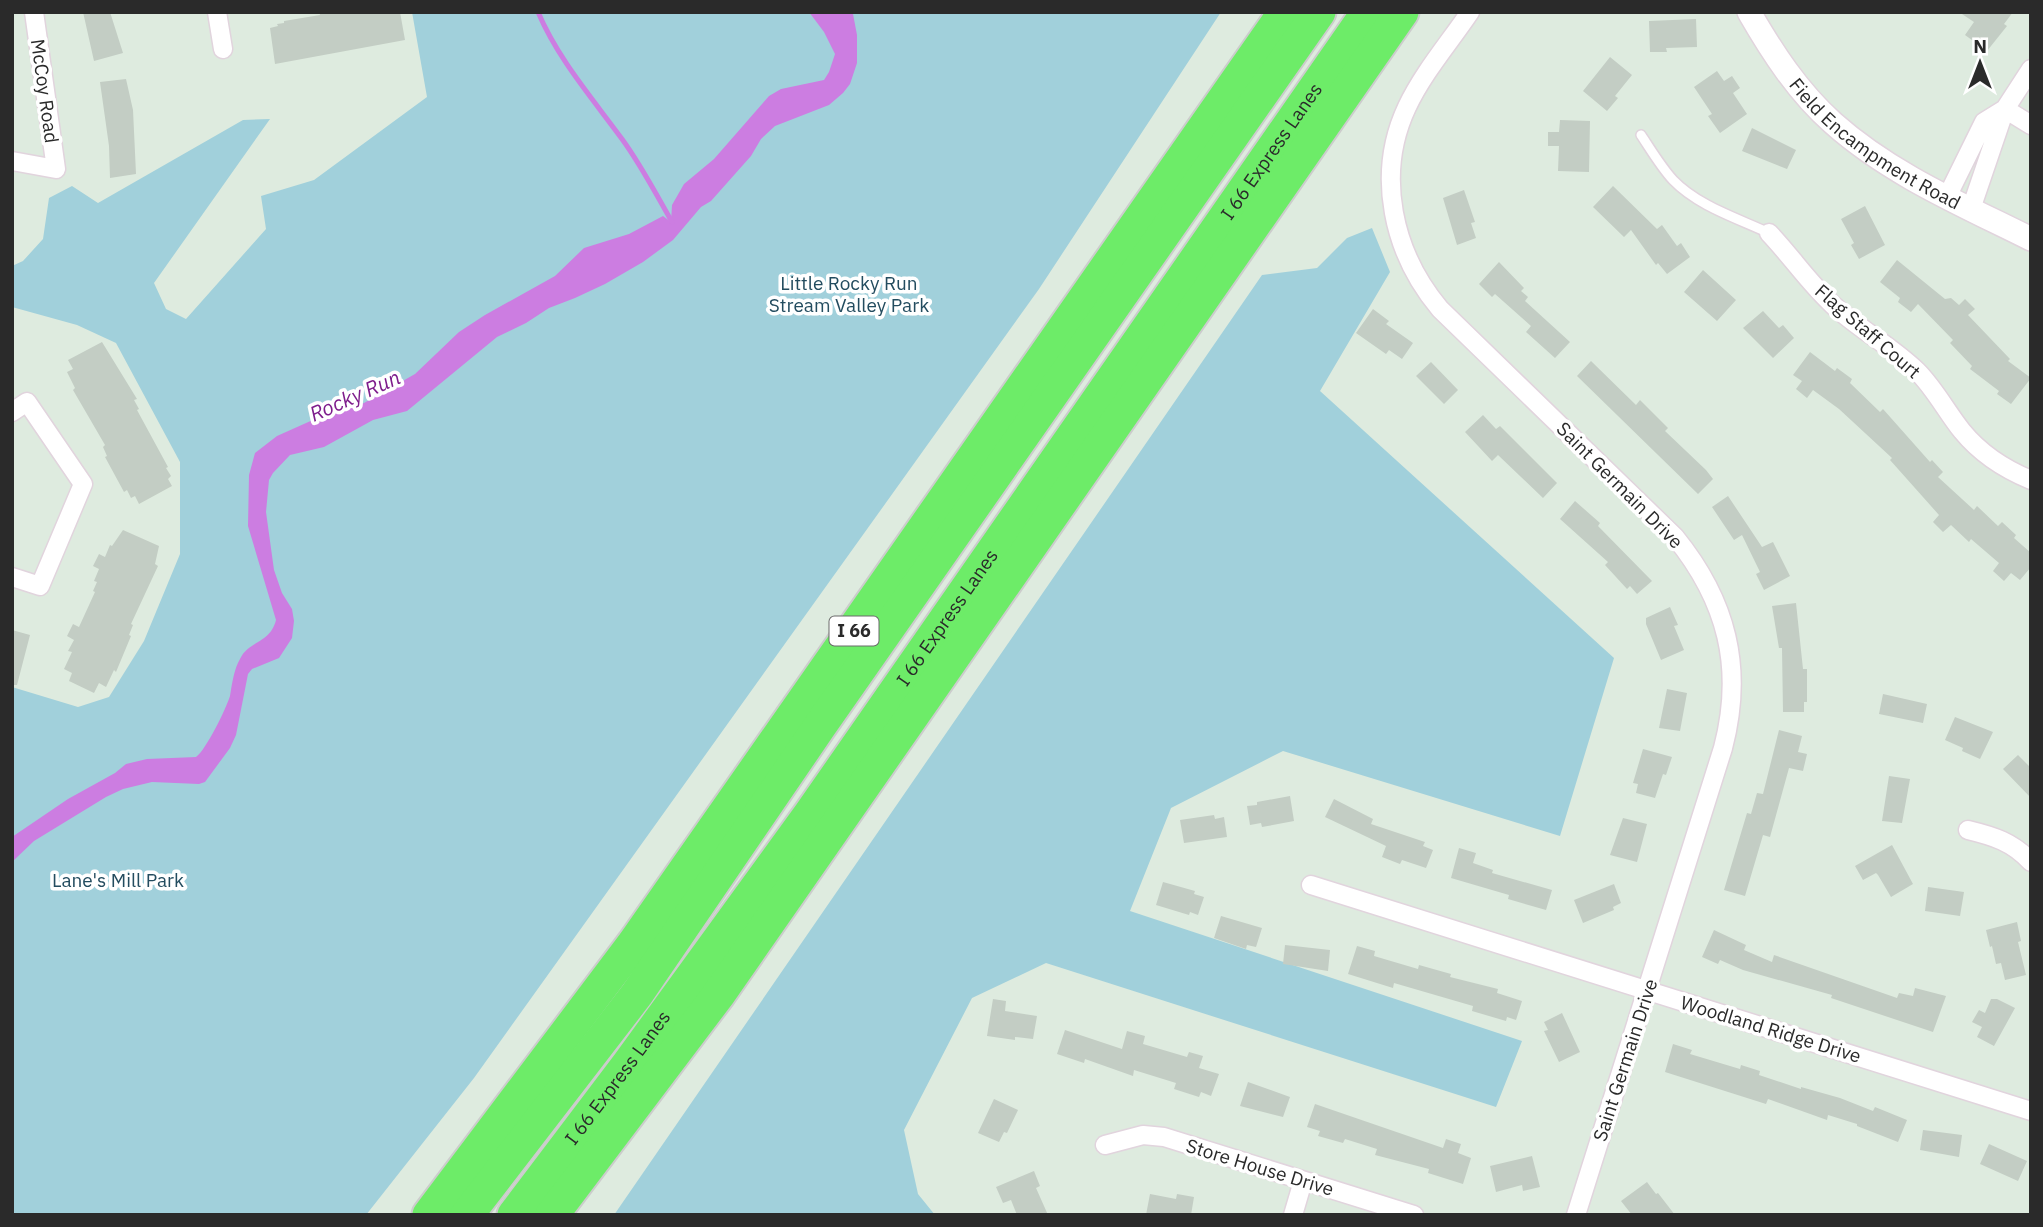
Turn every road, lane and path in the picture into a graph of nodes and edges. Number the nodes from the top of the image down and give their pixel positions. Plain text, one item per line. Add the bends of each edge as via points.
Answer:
1 (34, 12) edge
2 (217, 12) edge
3 (1285, 12) edge
4 (1319, 12) edge
5 (1368, 12) edge
6 (1402, 12) edge
7 (1470, 12) edge
8 (1749, 12) edge
9 (223, 49) dead end
10 (2031, 69) edge
11 (2005, 109) junction
12 (2031, 125) edge
13 (1641, 135) dead end
14 (12, 161) edge
15 (1947, 197) junction
16 (1971, 209) junction
17 (1769, 233) joint
18 (2031, 239) edge
19 (12, 412) edge
20 (2031, 480) edge
21 (12, 577) edge
22 (1968, 830) dead end
23 (2031, 862) edge
24 (1311, 885) dead end
25 (1647, 990) junction
26 (2030, 1110) edge
27 (1105, 1145) dead end
28 (1304, 1181) junction
29 (429, 1215) edge
30 (467, 1215) edge
31 (514, 1215) edge
32 (552, 1215) edge
33 (1293, 1215) edge
34 (1413, 1215) edge
35 (1576, 1215) edge

1 - 14 street, McCoy Road via 56,169
2 - 9 street
3 - 29 highway, I 66 via 642,932
4 - 30 highway, I 66 Express Lanes via 637,994
5 - 31 highway, I 66 Express Lanes via 810,814
6 - 32 highway via 719,994
7 - 25 street, Saint Germain Drive via 1416,89 1393,153 1391,187 1398,234 1409,263 1440,309 1675,537 1714,596 1729,647 1728,727
8 - 15 street, Field Encampment Road via 1787,72 1832,122 1869,152
10 - 11 street
11 - 12 street
11 - 15 street via 1984,122
11 - 16 street
13 - 17 lane via 1686,192
15 - 16 street, Field Encampment Road
16 - 18 street, Field Encampment Road
17 - 20 street, Flag Staff Court via 1832,304 1919,373 1978,448
19 - 21 street via 27,402 83,484 40,586
22 - 23 street via 2003,839
24 - 25 street, Woodland Ridge Drive
25 - 26 street, Woodland Ridge Drive
25 - 35 street, Saint Germain Drive
27 - 28 street, Store House Drive via 1143,1135 1164,1137
28 - 33 street
28 - 34 street, Store House Drive

